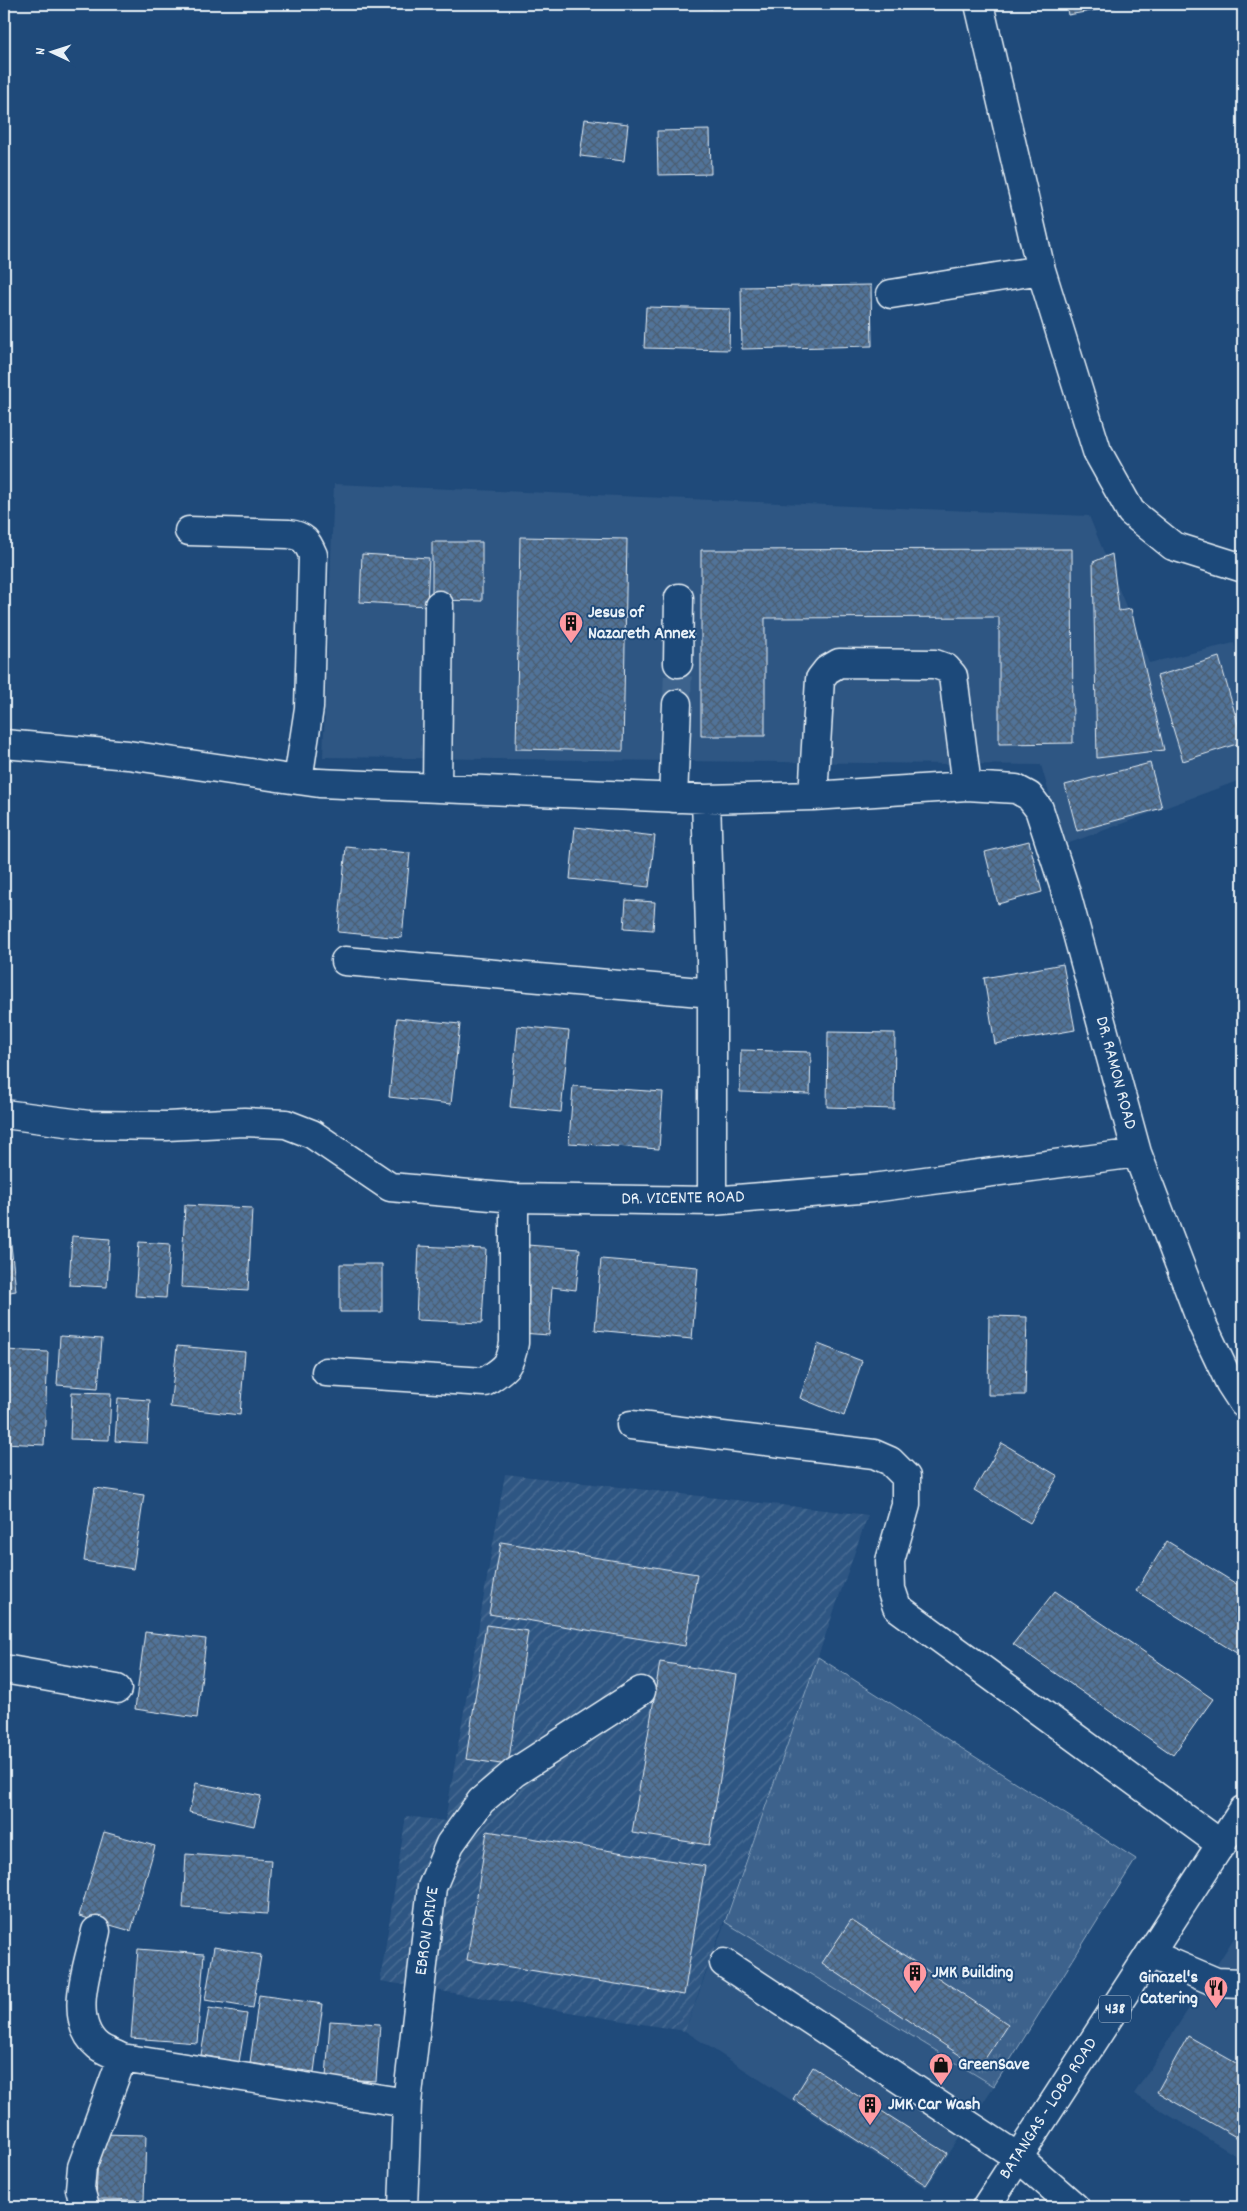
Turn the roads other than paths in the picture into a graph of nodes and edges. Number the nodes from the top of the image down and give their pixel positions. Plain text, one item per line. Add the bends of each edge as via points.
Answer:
1 (979, 4) edge
2 (1041, 270) junction
3 (891, 294) dead end
4 (189, 531) dead end
5 (1243, 568) edge
6 (679, 598) dead end
7 (439, 605) dead end
8 (678, 663) tunnel mouth
9 (676, 704) tunnel mouth
10 (4, 744) edge
11 (298, 780) junction
12 (967, 786) junction
13 (437, 787) junction
14 (813, 796) junction
15 (673, 798) junction
16 (706, 799) junction
17 (345, 962) dead end
18 (712, 993) junction
19 (4, 1114) edge
20 (1137, 1153) junction
21 (514, 1198) junction
22 (712, 1201) junction
23 (326, 1372) dead end
24 (1243, 1403) edge
25 (631, 1425) dead end
26 (4, 1669) edge
27 (117, 1689) dead end
28 (641, 1691) dead end
29 (1243, 1810) edge
30 (1222, 1845) junction
31 (96, 1931) dead end
32 (1150, 1954) junction
33 (724, 1963) dead end
34 (1243, 1983) edge
35 (122, 2058) junction
36 (408, 2104) junction
37 (1018, 2158) junction
38 (84, 2207) edge
39 (403, 2207) edge
40 (986, 2207) edge
41 (1075, 2207) edge

1 - 2 street
2 - 3 street
2 - 5 street via 1097,451 1131,512 1173,546
4 - 11 street via 289,534 299,535 308,542 313,555 308,708
6 - 8 street
7 - 13 street
9 - 15 street
10 - 11 street, DR. RAMON ROAD via 128,755
11 - 13 street, DR. RAMON ROAD
12 - 14 street, DR. RAMON ROAD
12 - 14 street via 953,676 946,668 935,664 839,663 820,679
12 - 20 street, DR. RAMON ROAD via 1016,789 1029,796 1039,810 1064,886
13 - 15 street, DR. RAMON ROAD
14 - 16 street, DR. RAMON ROAD
15 - 16 street, DR. RAMON ROAD
16 - 18 street
17 - 18 street
18 - 22 street
19 - 21 street, DR. VICENTE ROAD via 90,1125 286,1124 312,1134 390,1187
20 - 22 street, DR. VICENTE ROAD via 872,1188
20 - 24 street, DR. RAMON ROAD via 1203,1326 1230,1384
21 - 22 street, DR. VICENTE ROAD
21 - 23 street via 514,1342 511,1360 501,1371 485,1382
25 - 30 street via 874,1454 890,1461 906,1477 906,1505 890,1561 891,1589 897,1607
26 - 27 street
28 - 36 street, EBRON DRIVE via 514,1773 481,1801 450,1844 432,1887
29 - 30 street, BATANGAS - LOBO ROAD / 438
30 - 32 street, BATANGAS - LOBO ROAD / 438
31 - 35 street via 80,2006 85,2030 98,2046
32 - 34 street via 1216,1982
32 - 37 street, BATANGAS - LOBO ROAD / 438
33 - 37 street
35 - 36 street
35 - 38 street via 82,2167 80,2189
36 - 39 street, EBRON DRIVE
37 - 40 street, BATANGAS - LOBO ROAD / 438
37 - 41 street

